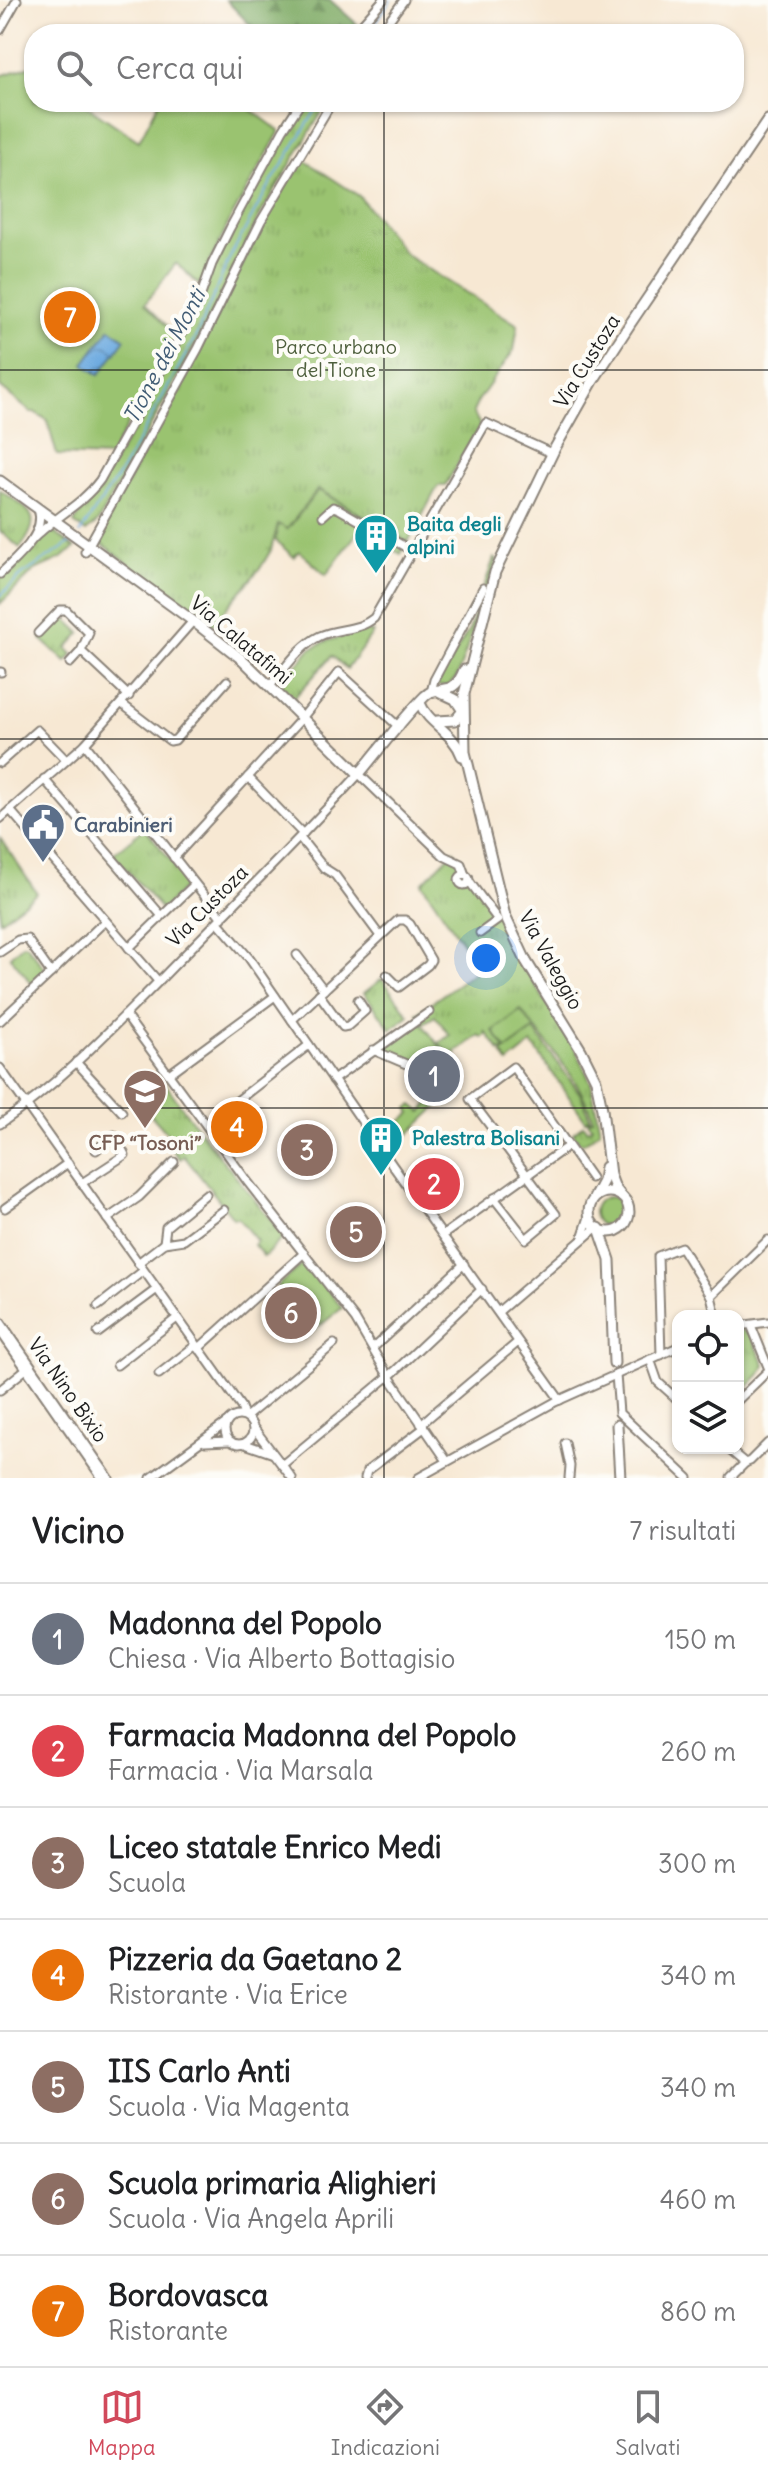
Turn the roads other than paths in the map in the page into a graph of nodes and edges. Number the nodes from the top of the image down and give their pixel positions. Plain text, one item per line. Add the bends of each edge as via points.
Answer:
1 (17, 0) edge
2 (383, 0) edge
3 (404, 0) edge
4 (364, 24) edge
5 (386, 24) edge
6 (0, 30) edge
7 (295, 112) edge
8 (326, 112) edge
9 (768, 120) edge
10 (549, 452) dead end
11 (0, 481) edge
12 (38, 509) junction
13 (323, 516) dead end
14 (55, 521) junction
15 (31, 541) junction
16 (88, 549) junction
17 (414, 552) junction
18 (0, 574) edge
19 (483, 588) dead end
20 (193, 621) junction
21 (38, 633) dead end
22 (476, 641) junction
23 (81, 651) junction
24 (70, 663) dead end
25 (227, 681) dead end
26 (270, 686) junction
27 (436, 692) junction
28 (129, 696) junction
29 (420, 703) junction
30 (122, 704) junction
31 (463, 711) junction
32 (302, 718) junction
33 (431, 718) junction
34 (401, 725) junction
35 (85, 744) junction
36 (66, 760) junction
37 (0, 763) edge
38 (359, 774) junction
39 (248, 777) junction
40 (469, 777) junction
41 (44, 779) junction
42 (10, 810) junction
43 (0, 819) edge
44 (302, 836) junction
45 (174, 858) junction
46 (194, 885) junction
47 (161, 915) junction
48 (220, 920) junction
49 (105, 921) junction
50 (480, 933) dead end
51 (380, 936) junction
52 (129, 948) junction
53 (0, 952) edge
54 (297, 955) dead end
55 (51, 973) junction
56 (387, 975) dead end
57 (158, 981) junction
58 (322, 992) junction
59 (275, 996) junction
60 (358, 1000) dead end
61 (429, 1012) dead end
62 (125, 1015) junction
63 (292, 1020) junction
64 (0, 1021) edge
65 (309, 1045) junction
66 (373, 1050) junction
67 (76, 1062) junction
68 (0, 1068) edge
69 (418, 1069) dead end
70 (169, 1074) junction
71 (333, 1080) junction
72 (27, 1105) junction
73 (122, 1112) dead end
74 (0, 1124) edge
75 (206, 1125) junction
76 (568, 1146) junction
77 (96, 1150) dead end
78 (607, 1156) junction
79 (174, 1162) dead end
80 (68, 1163) junction
81 (527, 1175) junction
82 (591, 1178) dead end
83 (82, 1183) junction
84 (206, 1194) dead end
85 (622, 1197) junction
86 (494, 1198) junction
87 (5, 1208) dead end
88 (591, 1209) junction
89 (224, 1210) dead end
90 (107, 1219) junction
91 (623, 1226) junction
92 (598, 1228) junction
93 (443, 1235) junction
94 (580, 1240) junction
95 (768, 1240) edge
96 (164, 1243) junction
97 (304, 1253) junction
98 (609, 1254) junction
99 (138, 1263) junction
100 (464, 1264) junction
101 (143, 1271) junction
102 (157, 1289) junction
103 (482, 1289) junction
104 (711, 1296) junction
105 (98, 1306) dead end
106 (714, 1310) edge
107 (498, 1312) junction
108 (177, 1318) junction
109 (0, 1321) edge
110 (768, 1322) edge
111 (751, 1325) junction
112 (744, 1326) edge
113 (0, 1331) edge
114 (98, 1333) dead end
115 (518, 1342) junction
116 (334, 1344) dead end
117 (197, 1347) junction
118 (373, 1348) junction
119 (672, 1350) edge
120 (661, 1355) junction
121 (650, 1359) junction
122 (614, 1363) dead end
123 (117, 1365) dead end
124 (26, 1369) junction
125 (768, 1369) edge
126 (159, 1374) dead end
127 (616, 1375) junction
128 (389, 1377) junction
129 (0, 1390) edge
130 (744, 1394) edge
131 (672, 1395) edge
132 (560, 1400) junction
133 (237, 1402) junction
134 (233, 1417) junction
135 (245, 1417) junction
136 (226, 1423) junction
137 (617, 1425) dead end
138 (422, 1426) junction
139 (253, 1427) junction
140 (213, 1432) junction
141 (218, 1440) junction
142 (229, 1441) junction
143 (565, 1443) dead end
144 (768, 1443) edge
145 (244, 1444) junction
146 (195, 1445) junction
147 (733, 1454) edge
148 (276, 1457) junction
149 (447, 1461) junction
150 (742, 1462) junction
151 (282, 1465) junction
152 (289, 1477) edge
153 (731, 1477) edge
154 (102, 1478) edge
155 (109, 1478) edge
156 (151, 1478) edge
157 (365, 1478) edge
158 (418, 1478) edge
159 (569, 1478) edge
160 (620, 1478) edge
161 (688, 1478) edge

1 - 6 street
2 - 4 street
3 - 5 street
7 - 14 street via 230,228 197,306 100,480 90,495
8 - 16 street via 261,221
9 - 22 main road, Via Custoza via 576,411 505,547
10 - 17 street via 486,423
11 - 12 main road, Via Calatafimi
12 - 14 main road, Via Calatafimi
12 - 15 street via 39,524
13 - 17 street via 333,507 339,509
14 - 15 street
14 - 16 main road, Via Calatafimi
15 - 18 street
16 - 20 main road, Via Calatafimi
17 - 26 street via 374,618 306,645
19 - 27 street, Via Custoza via 434,680
20 - 26 main road, Via Calatafimi
20 - 28 street
21 - 23 street via 64,609 88,631
22 - 27 main road, Via Custoza via 458,682
22 - 31 main road, Via Custoza
23 - 24 street
23 - 28 street
25 - 30 street via 175,740
26 - 32 main road, Via Calatafimi
27 - 29 main road, Via Custoza
27 - 31 main road via 455,699
28 - 30 street
29 - 33 main road
29 - 34 main road, Via Custoza
30 - 35 street
31 - 33 main road via 446,722
31 - 40 main road, Via Custoza
32 - 34 street via 339,672
32 - 38 main road, Via Calatafimi
32 - 39 street
33 - 34 main road via 413,717
33 - 40 main road via 459,747
34 - 38 main road, Via Custoza
35 - 36 street
35 - 45 street
36 - 37 street via 37,730
36 - 41 street
38 - 44 street, Via Custoza
38 - 50 street via 465,870 498,920
39 - 44 street
39 - 45 street
40 - 78 main road, Via Valeggio via 513,935 596,1080
41 - 42 street
41 - 47 street
42 - 43 street
42 - 49 street
44 - 48 street, Via Custoza
44 - 51 street
45 - 46 street
46 - 47 street
46 - 48 street
47 - 52 street
48 - 57 street, Via Custoza
48 - 59 street
49 - 52 street
49 - 55 street
51 - 56 street via 405,920 431,960 399,987
51 - 58 street
52 - 57 street
53 - 55 street via 27,939
54 - 58 street
55 - 64 street
57 - 62 street, Via Custoza
58 - 60 street via 346,1027 365,1011
58 - 63 street
59 - 63 street
59 - 70 street
61 - 66 street
62 - 67 street, Via Custoza
62 - 70 street
63 - 65 street
65 - 71 street
65 - 75 street
66 - 69 street
66 - 71 street
67 - 72 street, Via Custoza
67 - 73 street
68 - 72 street
70 - 75 street
71 - 93 street
72 - 74 street, Via Custoza
72 - 80 street
75 - 97 street
76 - 81 street
76 - 81 street via 513,1067 470,1099
76 - 82 street
77 - 83 street via 114,1135 125,1155
78 - 85 main road, Via Valeggio via 612,1183
78 - 88 main road, Via Valeggio
79 - 90 street
80 - 83 street
80 - 87 street
81 - 86 street
81 - 86 street via 556,1214 526,1239
83 - 90 street
84 - 96 street via 166,1227
85 - 88 main road via 605,1192
85 - 91 main road via 629,1208
86 - 93 street
88 - 92 main road
88 - 94 street
89 - 96 street via 184,1240
90 - 99 street
91 - 92 main road
91 - 98 main road
92 - 94 street
92 - 98 main road
93 - 100 street
94 - 98 street via 595,1239
94 - 107 street
95 - 104 street
96 - 99 street
97 - 117 street
97 - 118 street
98 - 122 main road
99 - 101 street
100 - 103 street
100 - 118 street
101 - 102 street
101 - 105 street
102 - 108 street
102 - 114 street
103 - 107 street
103 - 128 street
104 - 106 street
104 - 120 street via 681,1247 658,1256
107 - 115 street
108 - 117 street
108 - 123 street
109 - 155 street, Via Nino Bixio
110 - 111 street
111 - 112 street
111 - 125 street
113 - 124 street, Via Nino Bixio
115 - 132 street
115 - 138 street
116 - 135 street
117 - 126 street
117 - 133 street
118 - 128 street
119 - 120 street
120 - 121 street
121 - 127 street
121 - 131 street via 658,1382
124 - 129 street
124 - 154 street, Via Nino Bixio
125 - 130 street
127 - 132 street
127 - 161 street via 619,1413
128 - 138 street
128 - 151 street
132 - 149 street
133 - 134 street
133 - 135 street
134 - 135 street
134 - 136 street
135 - 139 street
136 - 140 street
136 - 142 street
137 - 160 main road
138 - 149 street
138 - 157 street
139 - 145 street
139 - 148 street
140 - 141 street
140 - 146 street
141 - 142 street
141 - 146 street
142 - 145 street
143 - 159 street
144 - 150 street
145 - 148 street
146 - 156 street
147 - 150 street
148 - 151 street
149 - 158 street
150 - 153 street
151 - 152 street

